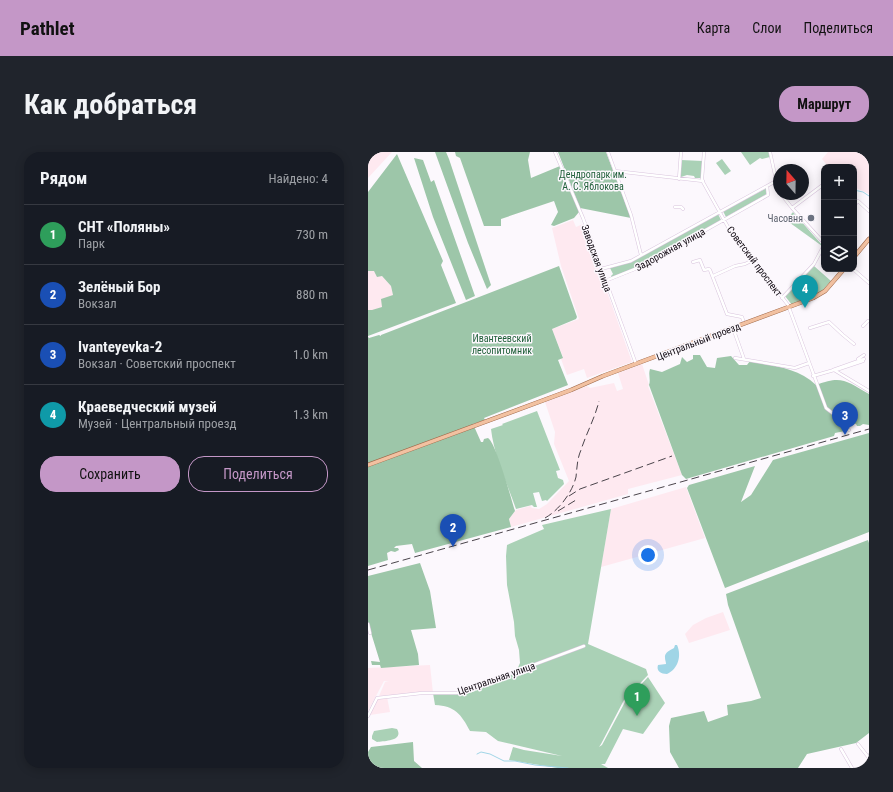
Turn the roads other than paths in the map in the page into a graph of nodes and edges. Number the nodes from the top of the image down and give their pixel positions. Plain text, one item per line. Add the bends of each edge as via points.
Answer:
1 (556, 152) edge
2 (608, 152) edge
3 (681, 152) edge
4 (704, 152) edge
5 (770, 152) edge
6 (864, 152) edge
7 (869, 156) edge
8 (773, 167) edge
9 (616, 171) junction
10 (679, 179) junction
11 (703, 181) junction
12 (773, 183) edge
13 (767, 186) junction
14 (821, 186) edge
15 (786, 200) edge
16 (857, 202) edge
17 (675, 207) dead end
18 (792, 208) junction
19 (683, 209) dead end
20 (869, 211) edge
21 (720, 212) junction
22 (724, 219) junction
23 (869, 239) edge
24 (821, 241) edge
25 (821, 248) edge
26 (857, 253) edge
27 (641, 255) junction
28 (753, 260) junction
29 (693, 262) dead end
30 (601, 269) junction
31 (841, 272) edge
32 (856, 272) edge
33 (713, 276) junction
34 (605, 281) junction
35 (869, 283) edge
36 (782, 298) junction
37 (789, 307) junction
38 (743, 320) dead end
39 (868, 320) edge
40 (863, 326) dead end
41 (733, 328) junction
42 (810, 328) dead end
43 (854, 344) dead end
44 (864, 355) dead end
45 (735, 358) dead end
46 (744, 360) junction
47 (858, 360) junction
48 (809, 363) junction
49 (636, 364) junction
50 (834, 370) junction
51 (813, 376) junction
52 (869, 391) edge
53 (849, 430) dead end
54 (368, 464) edge
55 (368, 624) edge
56 (370, 633) dead end
57 (584, 646) dead end
58 (368, 716) edge
59 (858, 744) dead end
60 (841, 750) dead end
61 (869, 758) edge
62 (852, 768) edge

1 - 30 street, Заводская улица
2 - 9 street
3 - 10 street
4 - 11 street
5 - 8 street
6 - 7 main road
9 - 10 street
9 - 27 street
10 - 11 street
11 - 21 street, Советский проспект
12 - 13 street, Задорожная улица
13 - 21 street, Задорожная улица
13 - 22 street, Задорожная улица via 768,195
14 - 18 street
15 - 18 street
16 - 20 street
17 - 19 street
18 - 24 street
21 - 22 street, Советский проспект
21 - 27 street, Задорожная улица
22 - 28 street, Советский проспект
22 - 34 street, Задорожная улица via 640,267
23 - 26 main road
25 - 36 street via 814,264
27 - 30 street, Задорожная улица via 625,263
28 - 33 street
28 - 36 street, Советский проспект
29 - 33 street via 700,260 704,270 709,269
30 - 34 street, Заводская улица
31 - 37 main road, Центральный проезд via 822,294
32 - 35 street
33 - 38 street via 727,314 742,317
34 - 49 street, Заводская улица
36 - 37 street, Советский проспект
37 - 41 main road, Центральный проезд
37 - 48 street, Советский проспект
39 - 40 street
41 - 46 street
41 - 49 main road, Центральный проезд
42 - 43 street via 829,322
44 - 47 street
45 - 46 street
46 - 48 street via 795,368
47 - 50 street
47 - 50 street via 864,360
48 - 51 street, Советский проспект
49 - 54 main road, Центральный проезд via 543,401
50 - 51 street
50 - 52 street
51 - 53 street, Советский проспект via 826,408
55 - 56 street
57 - 58 street, Центральная улица via 458,692 377,698
59 - 61 street
60 - 62 street

